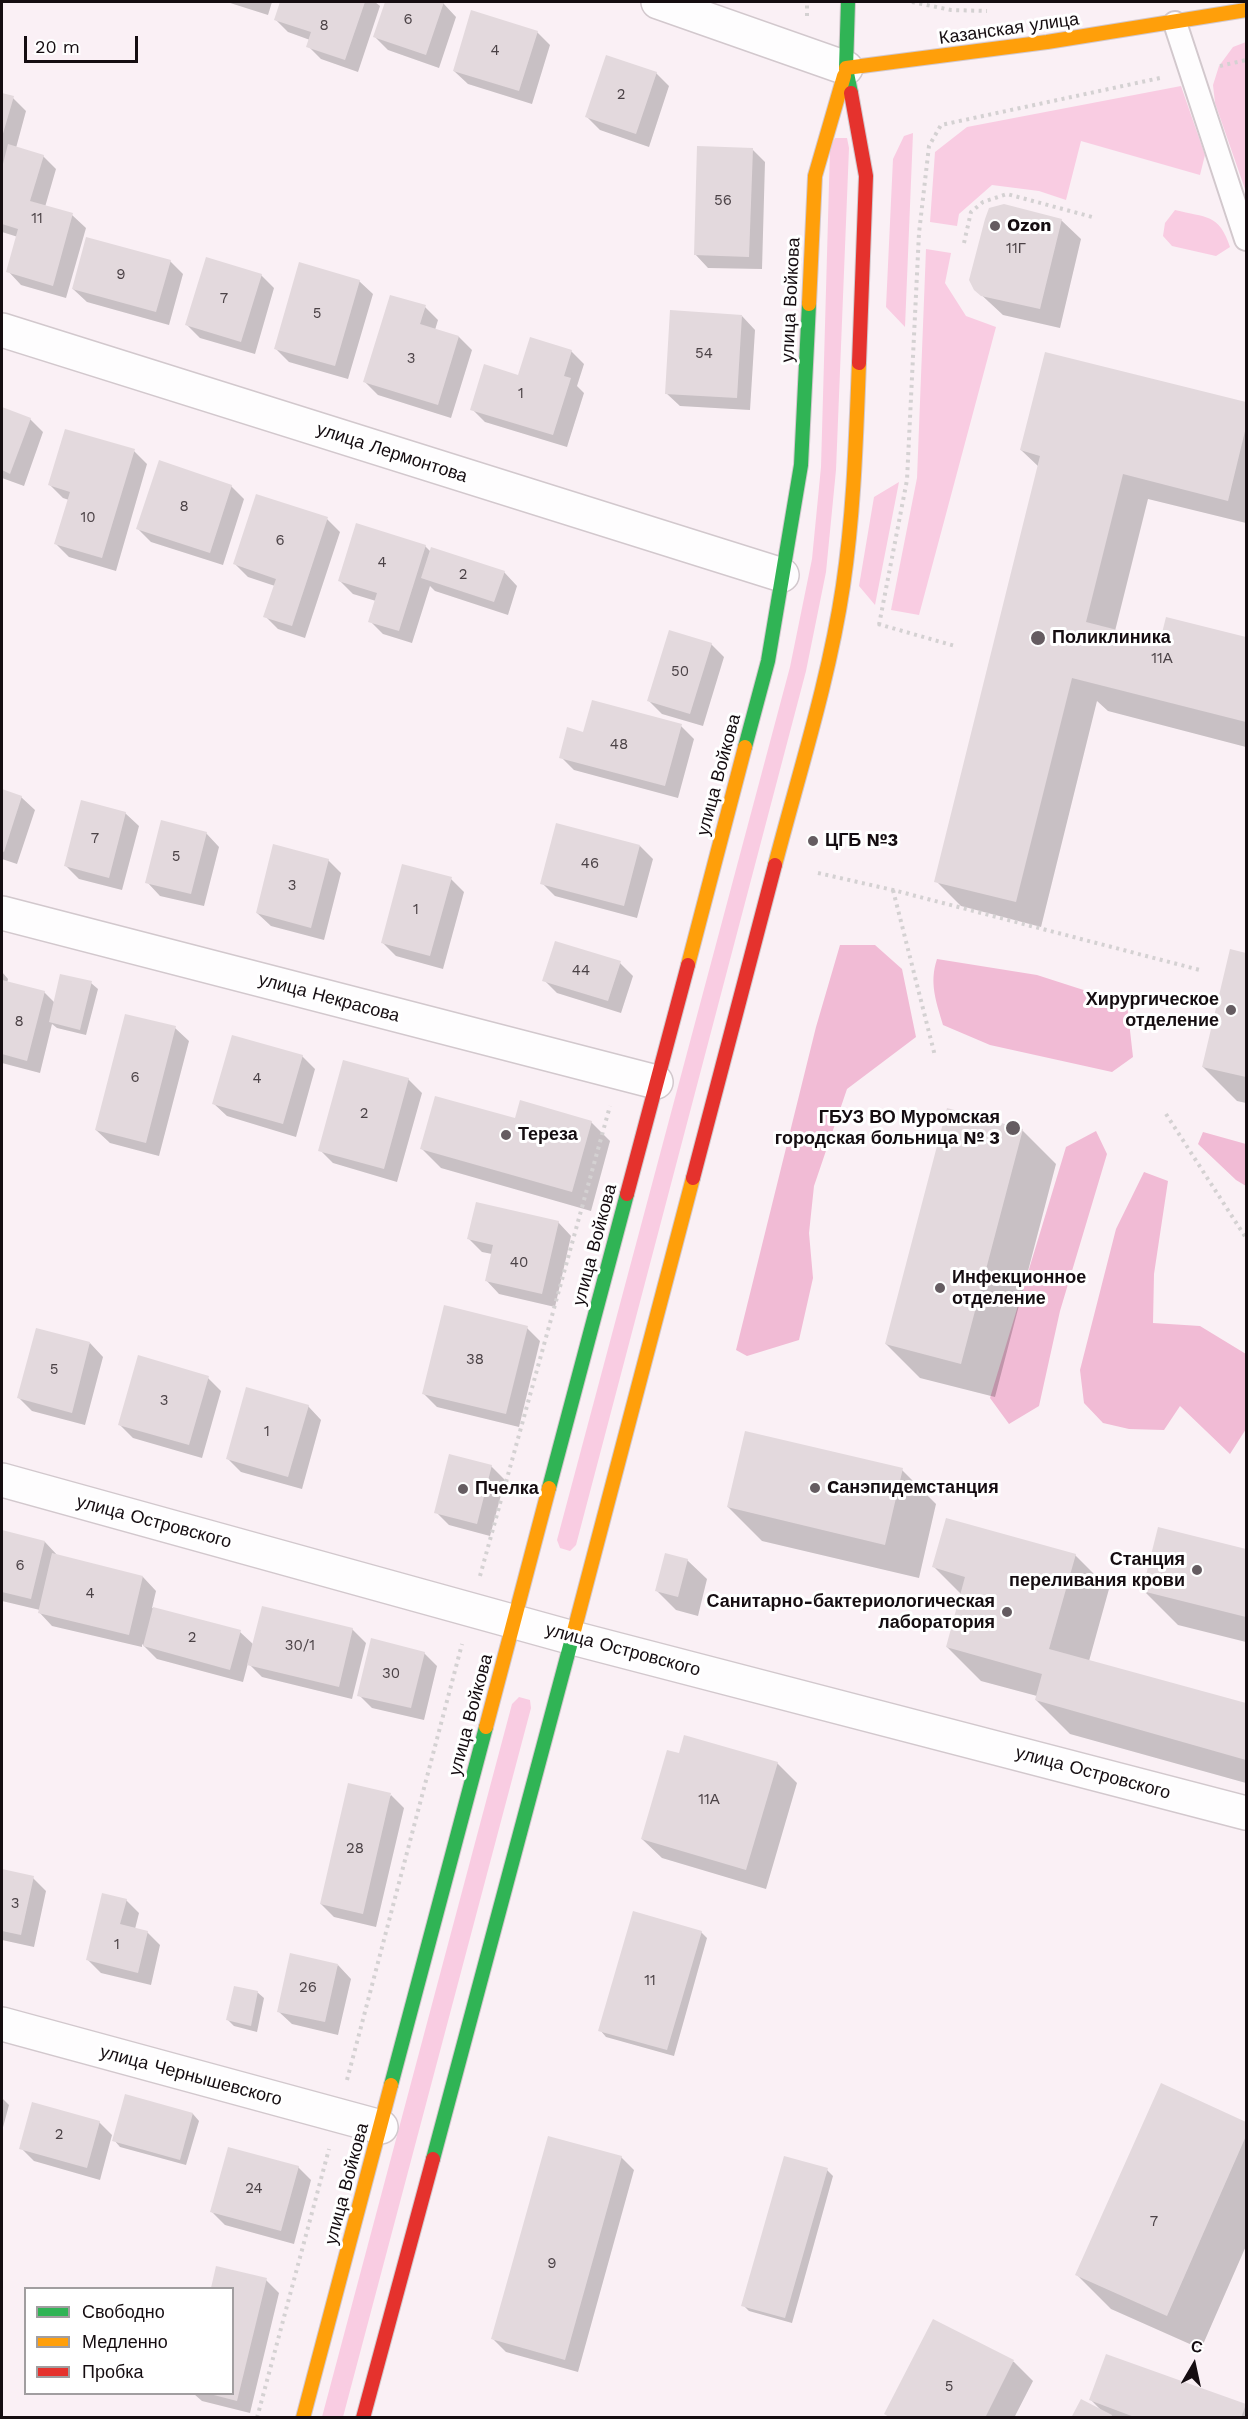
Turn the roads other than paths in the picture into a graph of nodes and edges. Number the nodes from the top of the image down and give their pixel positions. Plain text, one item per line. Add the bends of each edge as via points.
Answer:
1 (658, 2) edge
2 (848, 2) edge
3 (1246, 10) edge
4 (1175, 23) junction
5 (846, 68) junction
6 (1246, 239) edge
7 (2, 330) edge
8 (782, 575) junction
9 (2, 913) edge
10 (656, 1082) junction
11 (2, 1480) edge
12 (514, 1621) junction
13 (573, 1638) junction
14 (1246, 1813) edge
15 (2, 2024) edge
16 (381, 2127) junction
17 (303, 2418) edge
18 (363, 2418) edge

1 - 5 street
2 - 5 main road, улица Войкова
3 - 4 main road, Казанская улица
4 - 5 main road, Казанская улица
4 - 6 lane
5 - 8 main road, улица Войкова via 815,176 801,465
5 - 13 main road, улица Войкова via 866,176 855,475 843,587 825,675
7 - 8 street, улица Лермонтова
8 - 10 main road, улица Войкова via 768,661
9 - 10 street, улица Некрасова
10 - 12 main road, улица Войкова
11 - 12 street, улица Островского
12 - 13 street, улица Островского
12 - 16 main road, улица Войкова
13 - 14 street, улица Островского
13 - 18 main road, улица Войкова
15 - 16 street, улица Чернышевского
16 - 17 main road, улица Войкова

